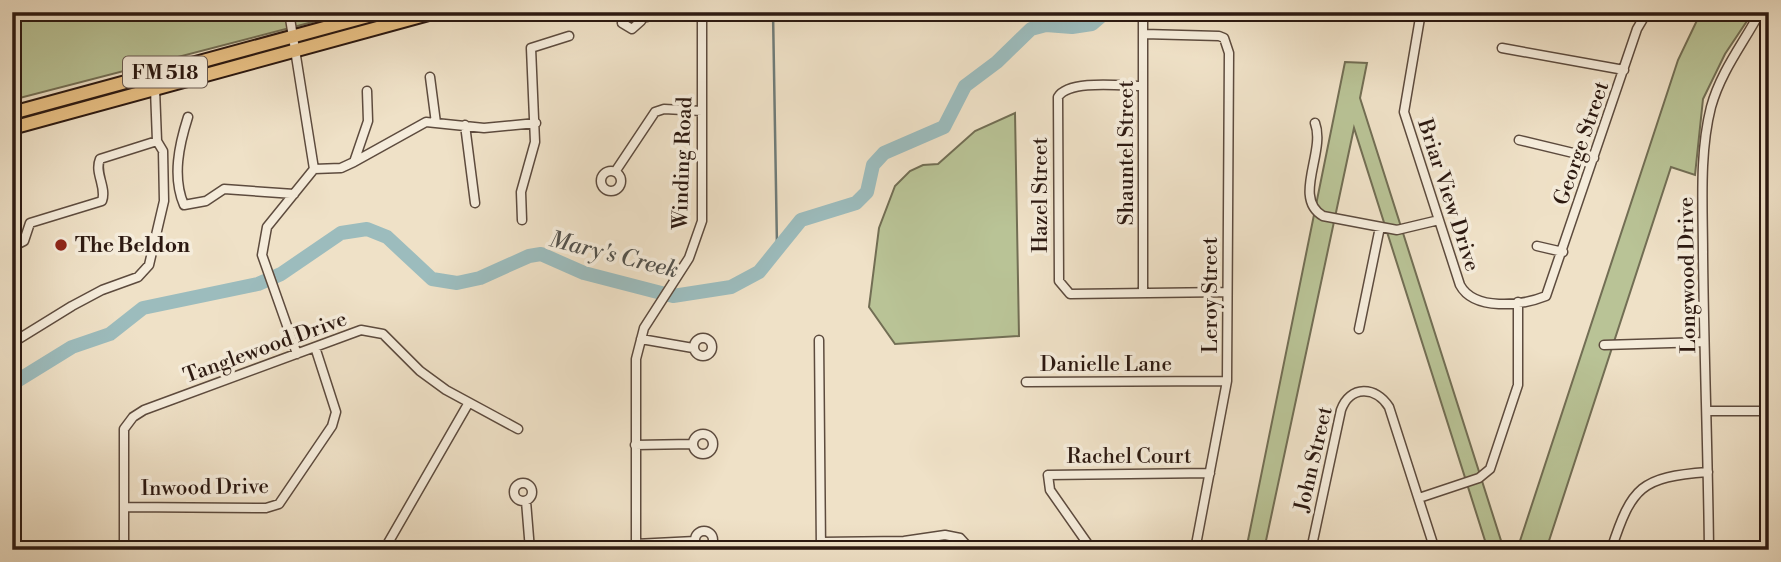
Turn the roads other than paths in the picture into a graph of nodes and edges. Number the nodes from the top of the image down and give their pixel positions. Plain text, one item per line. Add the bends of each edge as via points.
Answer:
1 (289, 12) edge
2 (383, 12) edge
3 (436, 12) edge
4 (625, 12) edge
5 (671, 12) edge
6 (702, 12) edge
7 (1143, 12) edge
8 (1421, 12) edge
9 (1647, 12) edge
10 (1760, 12) edge
11 (640, 15) edge
12 (1144, 34) junction
13 (569, 36) dead end
14 (293, 37) junction
15 (1502, 48) dead end
16 (295, 51) junction
17 (1624, 70) junction
18 (430, 77) dead end
19 (1143, 86) junction
20 (155, 89) junction
21 (368, 91) dead end
22 (702, 111) junction
23 (12, 113) edge
24 (188, 117) dead end
25 (436, 122) junction
26 (536, 123) junction
27 (1315, 123) dead end
28 (465, 125) junction
29 (12, 128) edge
30 (1519, 140) dead end
31 (157, 141) junction
32 (1594, 158) junction
33 (354, 162) junction
34 (314, 169) junction
35 (615, 172) dead end
36 (294, 194) junction
37 (475, 203) dead end
38 (522, 220) dead end
39 (1439, 220) junction
40 (1380, 228) junction
41 (1537, 246) dead end
42 (12, 247) edge
43 (1563, 252) junction
44 (1550, 286) joint
45 (1227, 292) junction
46 (1143, 293) junction
47 (1518, 302) junction
48 (1359, 329) dead end
49 (640, 339) junction
50 (819, 340) dead end
51 (1704, 342) junction
52 (12, 343) edge
53 (1604, 345) dead end
54 (315, 347) junction
55 (693, 348) dead end
56 (297, 354) junction
57 (1026, 382) dead end
58 (1227, 382) junction
59 (468, 404) junction
60 (1707, 411) junction
61 (1769, 411) edge
62 (518, 429) dead end
63 (692, 444) dead end
64 (635, 445) junction
65 (1708, 472) junction
66 (1210, 473) junction
67 (1419, 498) junction
68 (526, 501) dead end
69 (124, 506) junction
70 (938, 536) junction
71 (695, 541) dead end
72 (821, 546) edge
73 (636, 547) edge
74 (124, 550) edge
75 (384, 550) edge
76 (530, 550) edge
77 (938, 550) edge
78 (971, 550) edge
79 (1092, 550) edge
80 (1195, 550) edge
81 (1311, 550) edge
82 (1435, 550) edge
83 (1612, 550) edge
84 (1709, 550) edge

1 - 14 street
2 - 14 main road, FM 518
3 - 16 main road, FM 518
4 - 11 street via 621,20 629,29 638,26
5 - 11 street
6 - 22 street, Winding Road
7 - 12 street, Shauntel Street
8 - 39 street, Briar View Drive via 1404,112
9 - 17 street, George Street
10 - 51 street, Longwood Drive via 1724,73 1711,108 1703,183
12 - 19 street, Shauntel Street
12 - 45 street, Leroy Street via 1212,34 1224,38 1229,53
13 - 26 street via 531,48
14 - 16 street
14 - 23 main road, FM 518
15 - 17 street
16 - 20 main road, FM 518
16 - 34 street
17 - 32 street, George Street
18 - 25 street
19 - 46 street, Shauntel Street
19 - 46 street, Hazel Street via 1073,86 1062,91 1058,103 1059,281 1070,294
20 - 29 main road, FM 518
20 - 31 street
21 - 33 street via 368,121
22 - 35 street via 654,112
22 - 49 street, Winding Road via 702,221 689,258
24 - 36 street via 178,150 184,205 206,201 224,189
25 - 28 street
25 - 33 street via 426,122
26 - 28 street via 484,128
26 - 38 street via 529,173 521,192
27 - 40 street via 1320,142 1310,204 1323,216
28 - 37 street
30 - 32 street
31 - 42 street via 100,159 102,201 30,223 24,241
31 - 52 street via 163,151 164,201 149,265 138,277 82,301
32 - 43 street, George Street
33 - 34 street via 341,168
34 - 36 street
36 - 56 street via 267,227 262,255
39 - 40 street via 1406,229
39 - 47 street, Briar View Drive via 1466,296 1478,302
40 - 48 street
41 - 43 street
43 - 44 street, George Street
44 - 47 street, Briar View Drive via 1546,296
45 - 46 street
45 - 58 street, Leroy Street
47 - 67 street via 1518,385 1490,469 1479,478
49 - 55 street
49 - 64 street, Winding Road
50 - 72 street
51 - 53 street
51 - 60 street, Longwood Drive
54 - 56 street, Tanglewood Drive
54 - 59 street, Tanglewood Drive via 361,330 383,334 420,371
54 - 69 street, Inwood Drive via 336,412 332,426 279,504 266,508
56 - 69 street, Tanglewood Drive via 133,417 124,429
57 - 58 street, Danielle Lane
58 - 66 street, Leroy Street
59 - 62 street, Tanglewood Drive
59 - 75 street
60 - 61 street
60 - 65 street, Longwood Drive
63 - 64 street
64 - 73 street, Winding Road
65 - 83 street via 1668,475 1643,486 1626,510
65 - 84 street, Longwood Drive
66 - 79 street, Rachel Court via 1048,475 1051,490
66 - 80 street, Leroy Street
67 - 81 street, John Street via 1389,407 1366,390 1349,396 1340,410
67 - 82 street
68 - 76 street
69 - 74 street, Tanglewood Drive
70 - 72 street
70 - 77 street
70 - 78 street via 956,536
71 - 73 street

